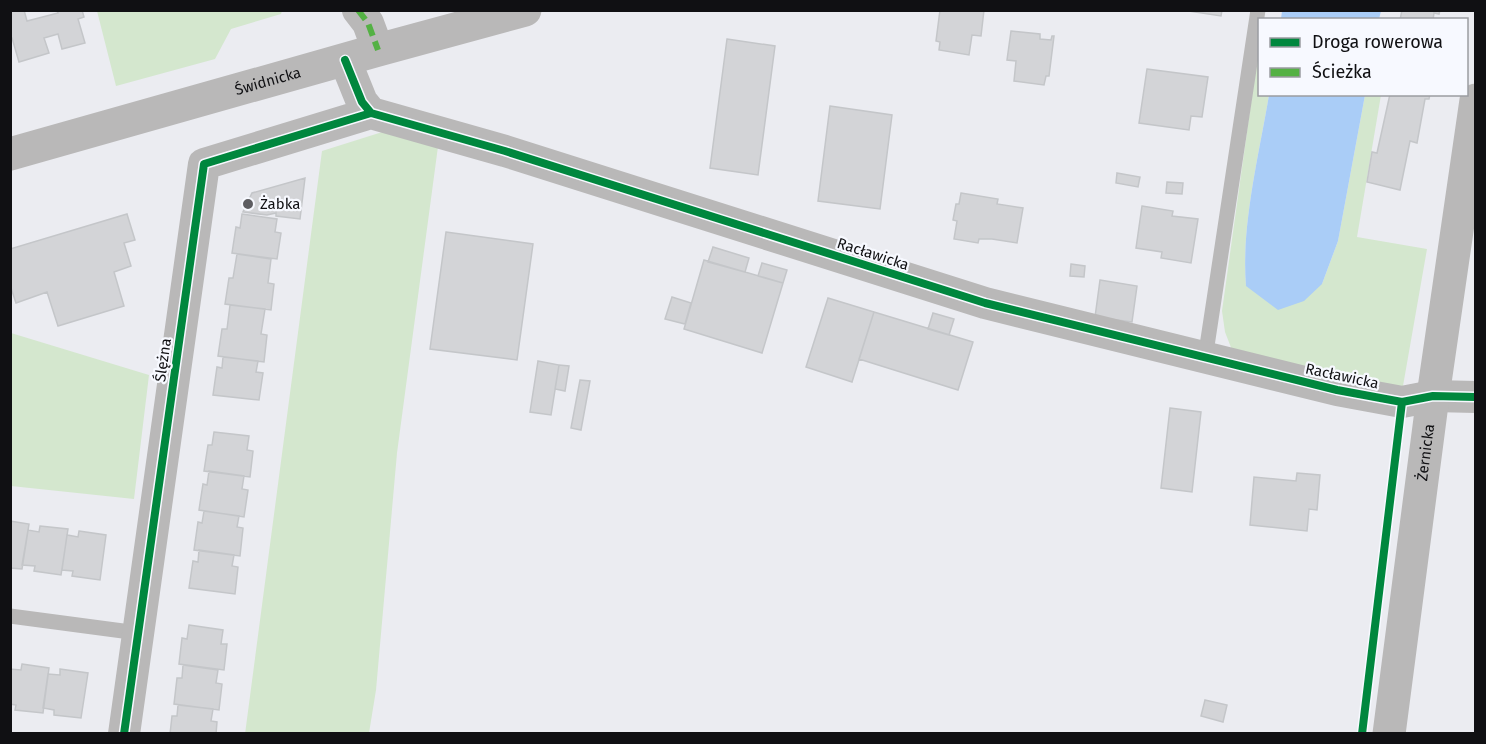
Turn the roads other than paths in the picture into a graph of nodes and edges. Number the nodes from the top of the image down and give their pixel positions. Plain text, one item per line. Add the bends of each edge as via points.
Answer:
1 (358, 10) edge
2 (525, 10) edge
3 (1258, 10) edge
4 (378, 50) junction
5 (345, 60) junction
6 (1476, 100) edge
7 (371, 113) junction
8 (10, 154) edge
9 (1205, 359) junction
10 (1432, 396) junction
11 (1476, 397) edge
12 (10, 616) edge
13 (138, 633) junction
14 (124, 734) edge
15 (1389, 734) edge

1 - 4 street via 368,23
2 - 4 street, Świdnicka
3 - 9 lane
4 - 5 street, Świdnicka
5 - 7 street via 362,102
5 - 8 street, Świdnicka
6 - 10 street, Żernicka
7 - 9 street, Racławicka via 505,151 985,303
7 - 13 street, Ślężna via 204,164
9 - 10 street, Racławicka via 1402,402
10 - 11 street, Racławicka
10 - 15 street, Żernicka
12 - 13 lane
13 - 14 street, Ślężna

